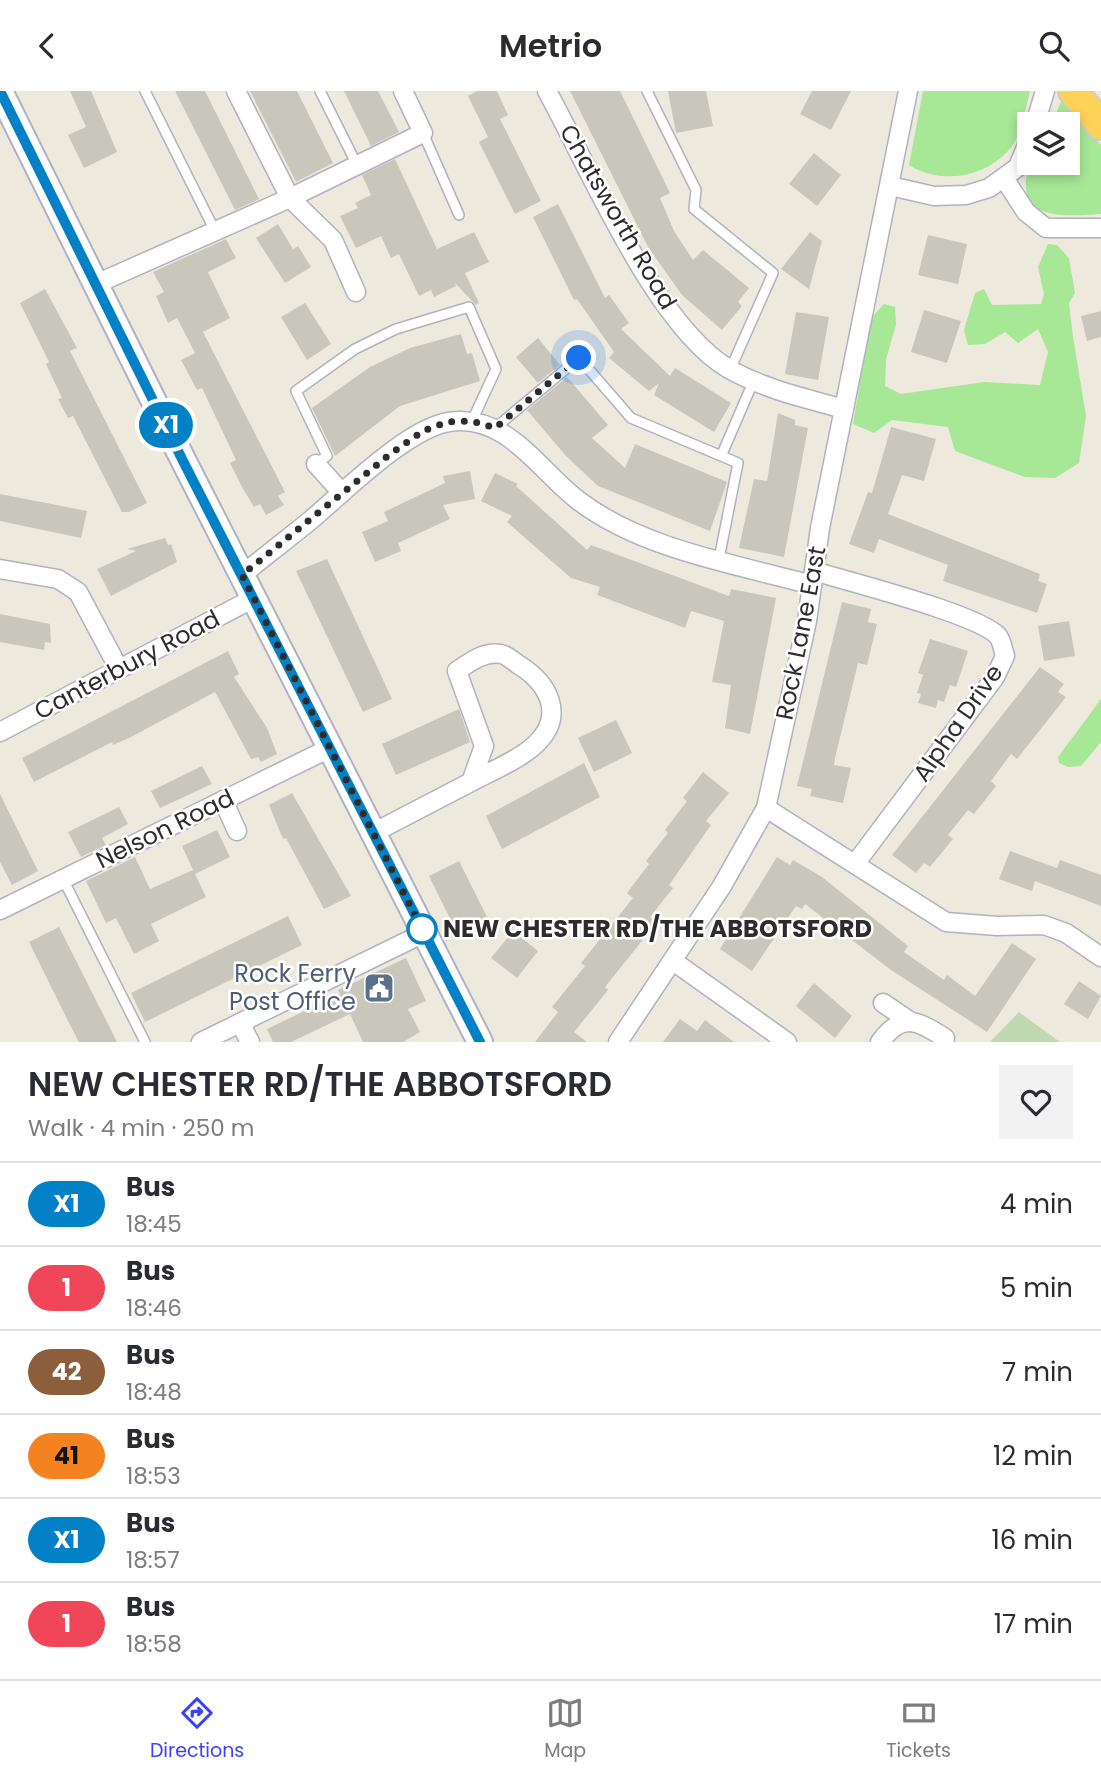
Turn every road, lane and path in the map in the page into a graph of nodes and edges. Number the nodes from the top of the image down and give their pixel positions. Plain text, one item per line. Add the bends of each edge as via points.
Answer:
1 (0, 91) edge
2 (145, 91) edge
3 (236, 91) edge
4 (320, 91) edge
5 (404, 91) edge
6 (547, 91) edge
7 (647, 91) edge
8 (908, 91) edge
9 (1073, 91) edge
10 (1101, 125) edge
11 (423, 133) junction
12 (357, 165) junction
13 (1017, 168) edge
14 (1004, 178) junction
15 (890, 186) junction
16 (290, 198) junction
17 (459, 215) dead end
18 (1101, 228) edge
19 (215, 231) junction
20 (96, 284) junction
21 (356, 292) dead end
22 (730, 370) junction
23 (754, 380) junction
24 (844, 408) junction
25 (472, 421) junction
26 (495, 428) junction
27 (722, 454) junction
28 (316, 464) joint
29 (342, 493) junction
30 (719, 559) junction
31 (0, 569) edge
32 (242, 575) junction
33 (813, 578) junction
34 (254, 598) junction
35 (120, 669) junction
36 (0, 731) edge
37 (330, 748) junction
38 (471, 782) junction
39 (223, 800) junction
40 (766, 808) junction
41 (237, 831) dead end
42 (373, 833) junction
43 (855, 864) junction
44 (63, 879) junction
45 (0, 910) edge
46 (424, 933) junction
47 (1101, 957) edge
48 (673, 961) junction
49 (883, 1003) dead end
50 (911, 1021) junction
51 (240, 1023) junction
52 (945, 1038) dead end
53 (145, 1042) edge
54 (201, 1042) edge
55 (250, 1042) edge
56 (480, 1042) edge
57 (618, 1042) edge
58 (787, 1042) edge
59 (880, 1042) edge

1 - 20 main road
2 - 19 lane
3 - 16 street
4 - 12 lane
5 - 11 street
6 - 22 street, Chatsworth Road via 647,278 689,337
7 - 22 lane via 696,190 694,209 773,273
8 - 15 street, Rock Lane East
9 - 10 highway
11 - 12 street
11 - 17 lane
12 - 16 street
13 - 14 street
14 - 15 street via 966,195 934,196
14 - 18 street via 1026,212 1045,229
15 - 24 street, Rock Lane East
16 - 19 street
16 - 21 street via 333,240
19 - 20 street
20 - 32 main road
22 - 23 street, Chatsworth Road
23 - 24 street, Chatsworth Road via 784,393
23 - 27 lane
24 - 33 street, Rock Lane East
25 - 26 street
25 - 28 lane via 496,369 469,307 396,329 355,349 296,391 327,456
25 - 29 street via 447,422 423,431
26 - 27 lane via 579,358 631,418
26 - 30 street via 599,513 676,547
27 - 30 lane via 738,463
28 - 29 street
29 - 32 street
30 - 33 street
31 - 35 street via 58,579 78,592
32 - 34 main road
33 - 40 street, Rock Lane East
33 - 43 street, Alpha Drive via 931,606 986,627 999,637 1005,656 995,677
34 - 35 street, Canterbury Road
34 - 37 main road
35 - 36 street, Canterbury Road
37 - 39 street, Nelson Road
37 - 42 main road
38 - 38 street via 484,746 457,671 477,657 502,654 547,688 552,715 536,744
38 - 42 street
39 - 41 street
39 - 44 street, Nelson Road
40 - 43 street
40 - 48 street, Rock Lane East
42 - 46 main road
43 - 47 street via 946,922 1044,925 1066,933
44 - 45 street, Nelson Road
44 - 53 lane
46 - 51 street
46 - 56 main road
48 - 57 street, Rock Lane East
48 - 58 street
49 - 50 street
50 - 52 street
50 - 59 street via 893,1027
51 - 54 street
51 - 55 street

